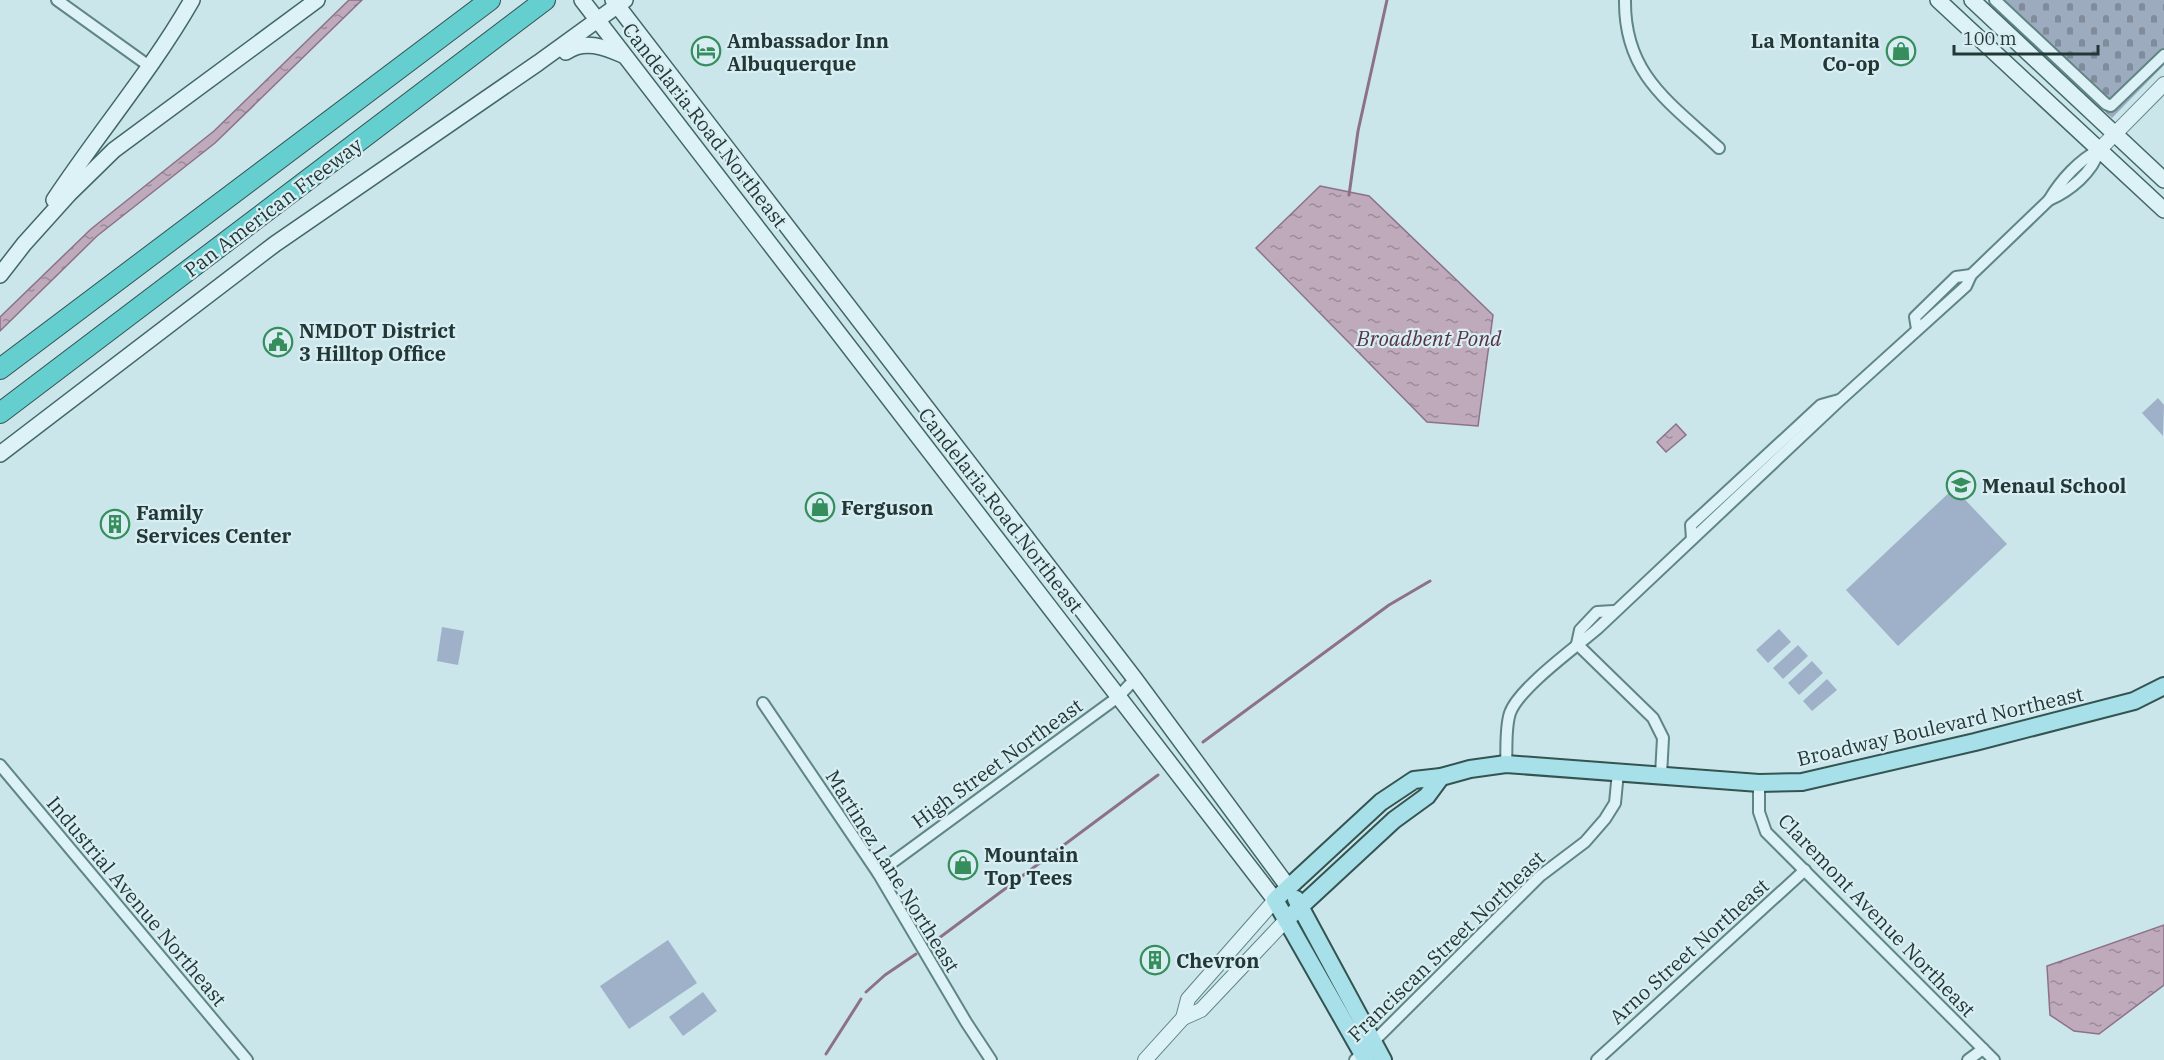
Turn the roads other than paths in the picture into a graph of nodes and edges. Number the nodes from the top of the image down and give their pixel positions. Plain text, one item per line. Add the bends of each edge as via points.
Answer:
1 (57, 0) edge
2 (192, 0) edge
3 (317, 0) edge
4 (490, 0) edge
5 (544, 0) edge
6 (582, 0) edge
7 (1624, 0) edge
8 (1938, 0) edge
9 (1972, 0) edge
10 (1995, 0) edge
11 (619, 2) edge
12 (598, 20) junction
13 (624, 55) junction
14 (2164, 55) edge
15 (149, 66) junction
16 (2164, 84) edge
17 (488, 97) junction
18 (2114, 134) junction
19 (1719, 148) dead end
20 (2099, 150) junction
21 (2164, 180) edge
22 (2164, 210) edge
23 (24, 244) junction
24 (0, 275) edge
25 (32, 345) junction
26 (0, 364) edge
27 (0, 369) edge
28 (0, 413) edge
29 (0, 454) edge
30 (1577, 644) junction
31 (1135, 679) junction
32 (2164, 686) edge
33 (1118, 696) junction
34 (763, 703) dead end
35 (1506, 764) junction
36 (0, 765) edge
37 (1618, 772) junction
38 (1661, 775) junction
39 (1441, 777) junction
40 (1759, 783) junction
41 (1805, 870) junction
42 (878, 873) junction
43 (1289, 888) junction
44 (1275, 900) junction
45 (1301, 907) junction
46 (1286, 920) junction
47 (1183, 1018) junction
48 (1983, 1049) junction
49 (1364, 1054) edge
50 (247, 1060) edge
51 (991, 1060) edge
52 (1145, 1060) edge
53 (1383, 1060) edge
54 (1597, 1060) edge
55 (1968, 1060) edge
56 (1994, 1060) edge

1 - 15 street
2 - 15 main road
3 - 23 main road via 114,150
4 - 25 highway, Pan American Freeway
5 - 28 highway, Pan American Freeway
6 - 12 main road, Candelaria Road Northeast
7 - 19 street via 1627,37 1648,80
8 - 20 main road
9 - 18 main road
10 - 14 street via 2111,106
11 - 12 main road
11 - 31 main road, Candelaria Road Northeast
12 - 13 main road, Candelaria Road Northeast
12 - 17 main road
13 - 17 main road via 582,45 570,49 503,98
13 - 33 main road, Candelaria Road Northeast
15 - 23 main road
16 - 18 street
17 - 29 main road via 275,244
18 - 20 street
18 - 21 main road
20 - 22 main road
20 - 30 street via 2058,185 2049,200 1971,274 1956,277 1915,316 1917,329 1840,400 1821,405 1691,525 1692,539 1614,611 1597,612 1580,630
23 - 24 main road
25 - 26 highway
25 - 27 highway, Pan American Freeway
30 - 35 street via 1515,702 1509,715
30 - 38 street via 1653,718 1663,738
31 - 33 street, High Street Northeast
31 - 43 main road, Candelaria Road Northeast
32 - 40 main road, Broadway Boulevard Northeast via 2134,701 1836,775 1802,782
33 - 42 street, High Street Northeast
33 - 44 main road, Candelaria Road Northeast
34 - 42 street, Martinez Lane Northeast
35 - 37 main road, Broadway Boulevard Northeast
35 - 39 main road, Broadway Boulevard Northeast via 1470,768
36 - 50 street, Industrial Avenue Northeast
37 - 38 main road, Broadway Boulevard Northeast
37 - 49 street, Franciscan Street Northeast via 1615,803 1599,827 1540,876
38 - 40 main road, Broadway Boulevard Northeast
39 - 43 main road, Broadway Boulevard Northeast via 1414,780 1381,802
39 - 45 main road via 1427,796 1394,820
40 - 41 street, Claremont Avenue Northeast via 1759,812 1766,832
41 - 48 street, Claremont Avenue Northeast
41 - 54 street, Arno Street Northeast
42 - 51 street, Martinez Lane Northeast
43 - 44 main road, Broadway Boulevard Northeast
43 - 45 main road, Candelaria Road Northeast
44 - 46 main road, Candelaria Road Northeast
44 - 47 street via 1188,999
45 - 46 main road
45 - 49 main road, Candelaria Road Northeast
46 - 47 street via 1201,1010
46 - 49 main road, Candelaria Road Northeast
47 - 52 street
48 - 55 street
48 - 56 street, Claremont Avenue Northeast
49 - 53 main road, Candelaria Road Northeast

